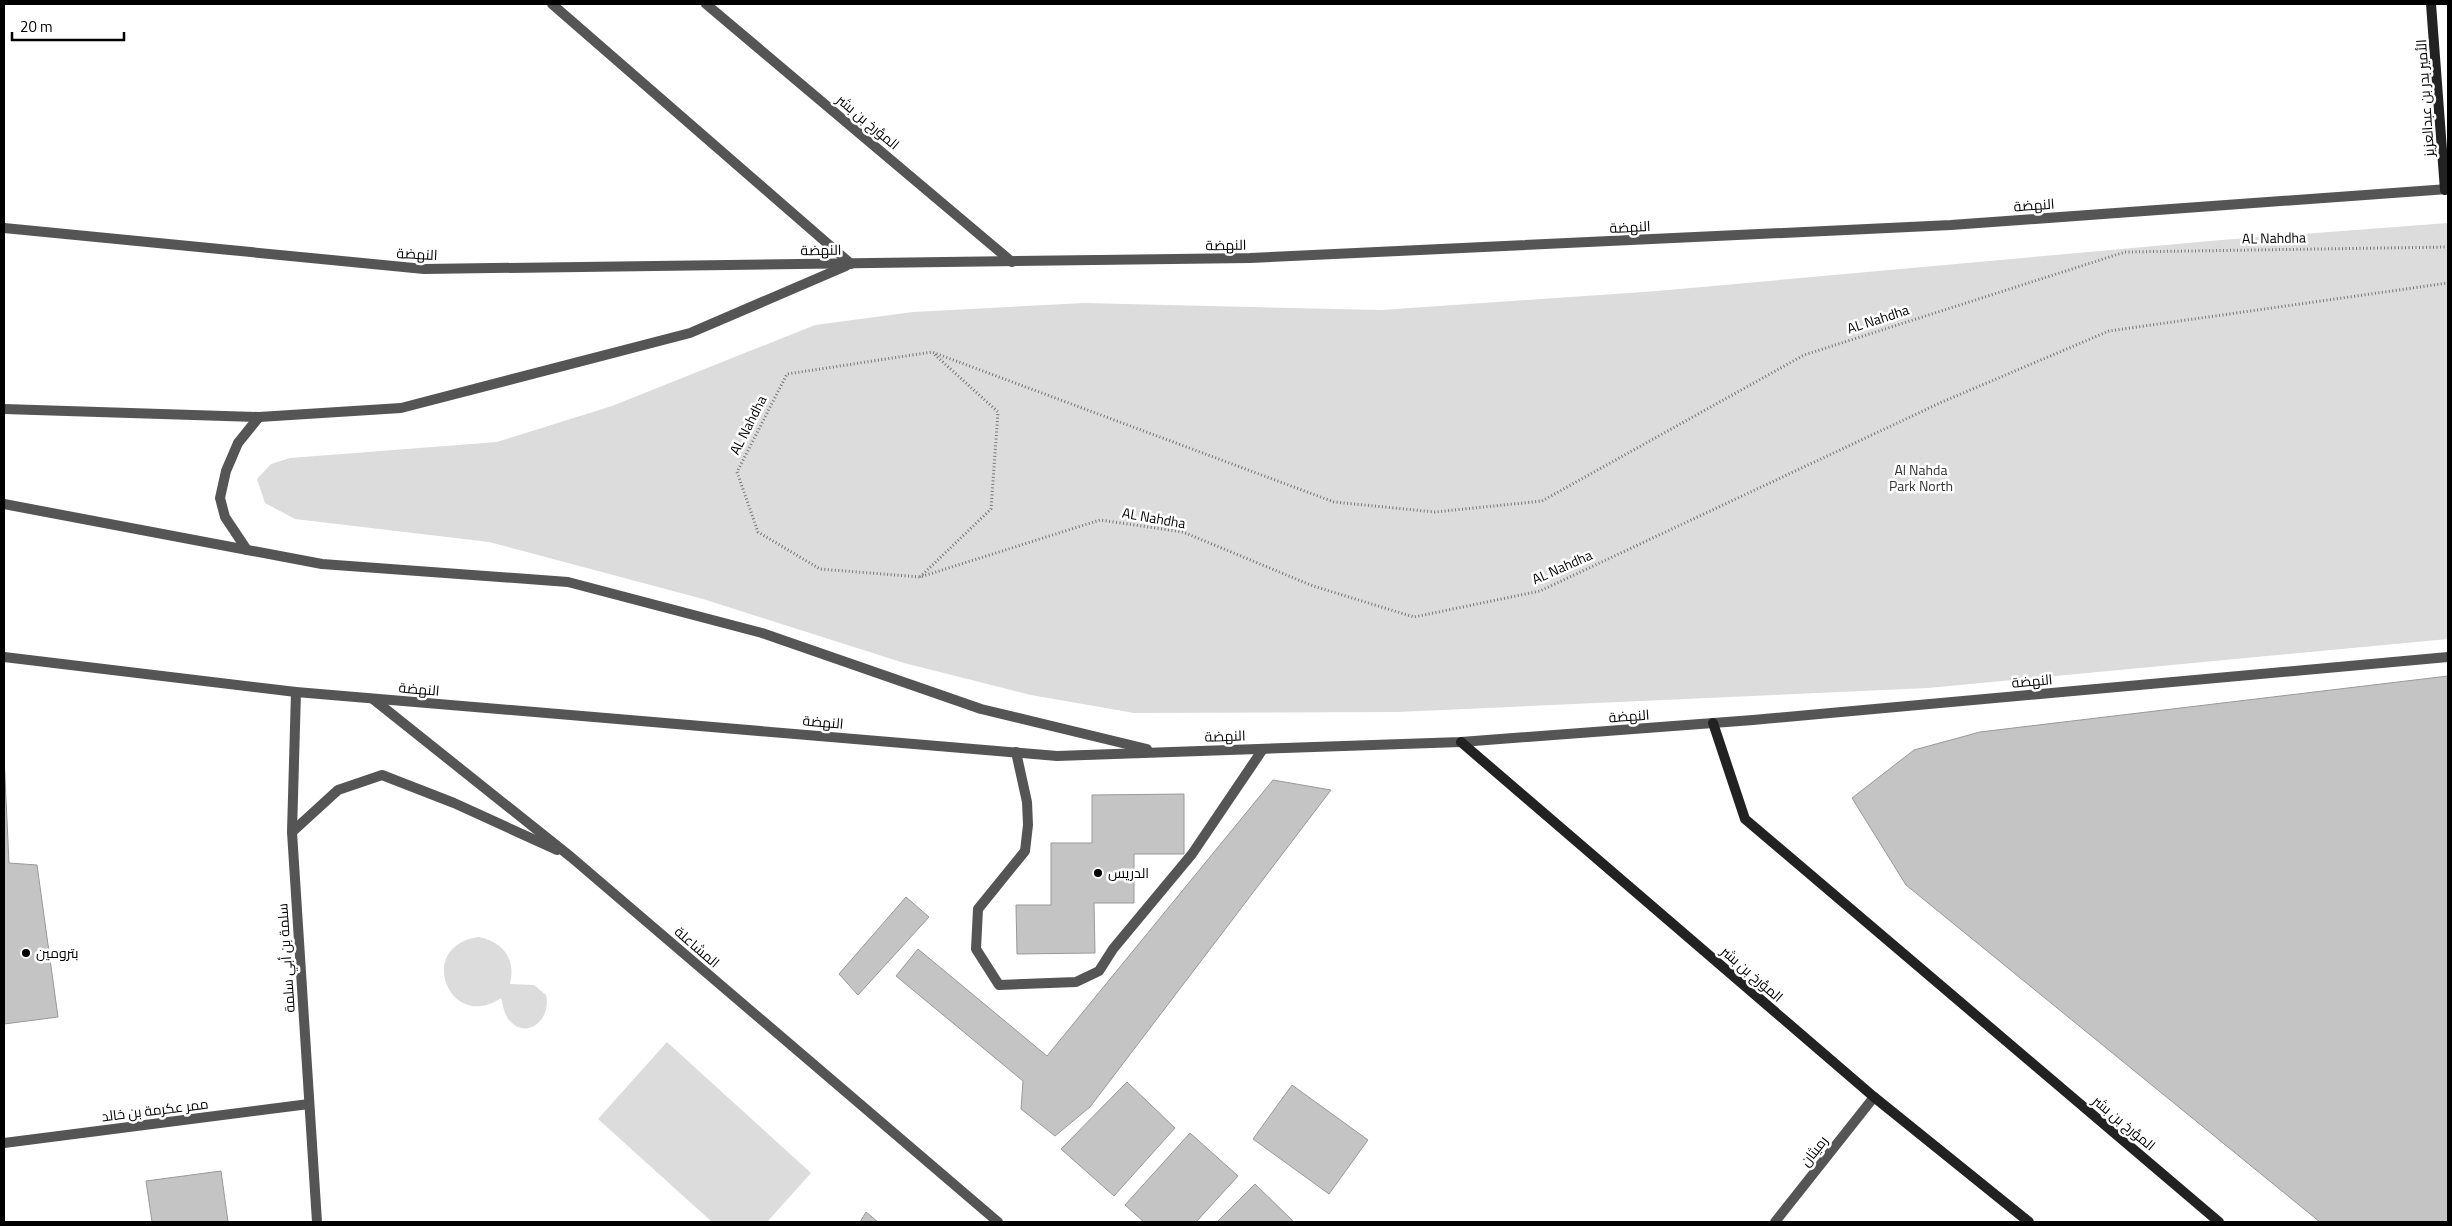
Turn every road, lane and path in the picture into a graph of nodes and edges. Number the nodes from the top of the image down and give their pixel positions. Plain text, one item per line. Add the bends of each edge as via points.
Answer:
1 (552, 4) edge
2 (706, 4) edge
3 (2431, 4) edge
4 (2447, 190) edge
5 (4, 228) edge
6 (2448, 248) edge
7 (1012, 262) junction
8 (851, 264) junction
9 (2448, 283) edge
10 (932, 352) junction
11 (4, 408) edge
12 (259, 417) junction
13 (4, 504) edge
14 (247, 550) junction
15 (920, 577) junction
16 (2448, 657) edge
17 (4, 658) edge
18 (296, 692) junction
19 (373, 699) junction
20 (1713, 723) junction
21 (1461, 742) junction
22 (1263, 749) junction
23 (1016, 752) junction
24 (1160, 752) junction
25 (292, 832) junction
26 (571, 857) junction
27 (1874, 1097) junction
28 (309, 1104) junction
29 (4, 1143) edge
30 (317, 1222) edge
31 (998, 1222) edge
32 (1775, 1222) edge
33 (2029, 1222) edge
34 (2219, 1222) edge

1 - 8 street
2 - 7 street, المؤرخ بن بشر
3 - 4 street, الأمير بدر بن عبدالعزيز
4 - 7 street, النهضة via 1951,225 1250,258
5 - 8 street, النهضة via 424,269
6 - 10 path, AL Nahdha via 2125,252 1804,355 1542,501 1435,512 1334,502
7 - 8 street, النهضة
8 - 12 street via 690,333 401,408
9 - 15 path, AL Nahdha via 2109,331 1942,402 1540,591 1414,616 1313,586 1183,532 1100,520
10 - 15 path via 998,412 991,509
10 - 15 path, AL Nahdha via 787,374 737,472 758,532 820,569
11 - 12 street
12 - 14 street via 238,443 226,471 220,498 225,517
13 - 14 street
14 - 24 street via 322,564 568,582 762,633 981,709
16 - 20 street, النهضة
17 - 18 street, النهضة
18 - 19 street, النهضة
18 - 25 street, سلمة بن أبي سلمة
19 - 23 street, النهضة
19 - 26 street, المشاعلة
20 - 21 street, النهضة
20 - 34 street, المؤرخ بن بشر via 1745,819
21 - 22 street, النهضة
21 - 27 street, المؤرخ بن بشر
22 - 23 street via 1192,854 1113,949 1099,971 1076,982 998,985 976,949 978,909 1025,851 1027,802
22 - 24 street, النهضة
23 - 24 street, النهضة via 1057,756
25 - 26 street via 338,790 382,775 454,802
25 - 28 street, سلمة بن أبي سلمة
26 - 31 street, المشاعلة
27 - 32 street, رميثان
27 - 33 street, المؤرخ بن بشر
28 - 29 street, ممر عكرمة بن خالد
28 - 30 street, سلمة بن أبي سلمة

